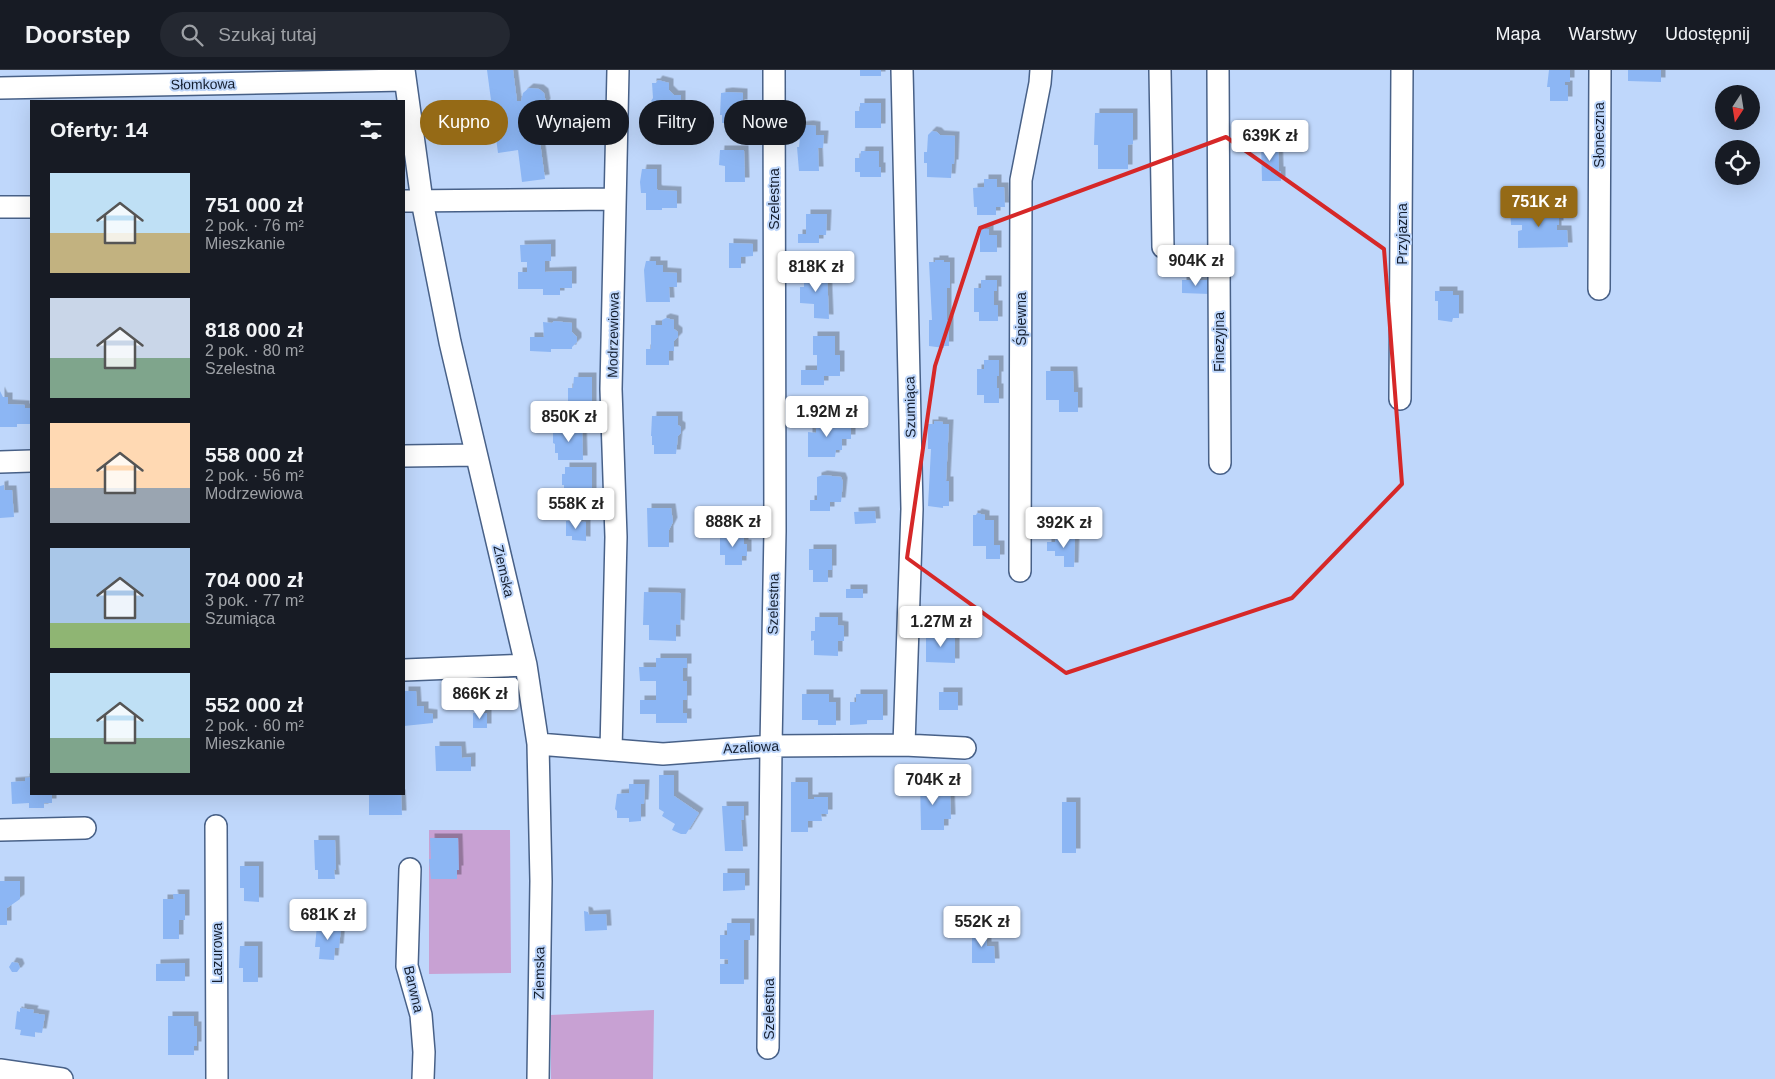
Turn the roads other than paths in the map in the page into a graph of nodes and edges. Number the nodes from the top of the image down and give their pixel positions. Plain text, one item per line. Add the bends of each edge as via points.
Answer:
1 (618, 70) edge
2 (774, 70) edge
3 (902, 70) edge
4 (1040, 70) edge
5 (1160, 70) edge
6 (1218, 70) edge
7 (1402, 70) edge
8 (1600, 70) edge
9 (405, 75) edge
10 (0, 88) edge
11 (615, 199) junction
12 (413, 201) edge
13 (0, 207) edge
14 (30, 207) edge
15 (1163, 247) dead end
16 (1599, 289) dead end
17 (1400, 399) dead end
18 (476, 455) junction
19 (405, 456) edge
20 (30, 461) edge
21 (0, 462) edge
22 (1220, 463) dead end
23 (1020, 571) dead end
24 (526, 665) junction
25 (405, 670) edge
26 (538, 744) junction
27 (904, 745) junction
28 (771, 746) junction
29 (964, 748) dead end
30 (611, 750) junction
31 (216, 826) dead end
32 (85, 828) dead end
33 (0, 830) edge
34 (410, 869) dead end
35 (768, 1048) dead end
36 (0, 1070) edge
37 (62, 1079) edge
38 (217, 1079) edge
39 (423, 1079) edge
40 (538, 1079) edge

1 - 11 street, Modrzewiowa
2 - 28 street, Szelestna via 775,531
3 - 27 street, Szumiąca via 912,509
4 - 23 street, Śpiewna via 1021,180
5 - 15 street
6 - 22 street, Finezyjna
7 - 17 street, Przyjazna
8 - 16 street, Słoneczna
9 - 10 street, Słomkowa
9 - 12 street, Ziemska
11 - 12 street
11 - 30 street, Modrzewiowa via 612,389 616,537
12 - 18 street, Ziemska
13 - 14 street
18 - 19 street
18 - 24 street, Ziemska
20 - 21 street
24 - 25 street
24 - 26 street, Ziemska
26 - 30 street, Azaliowa
26 - 40 street, Ziemska via 541,881
27 - 28 street, Azaliowa
27 - 29 street, Azaliowa
28 - 30 street, Azaliowa via 663,754
28 - 35 street, Szelestna
31 - 38 street, Lazurowa
32 - 33 street
34 - 39 street, Barwna via 407,966 421,1015
36 - 37 street

